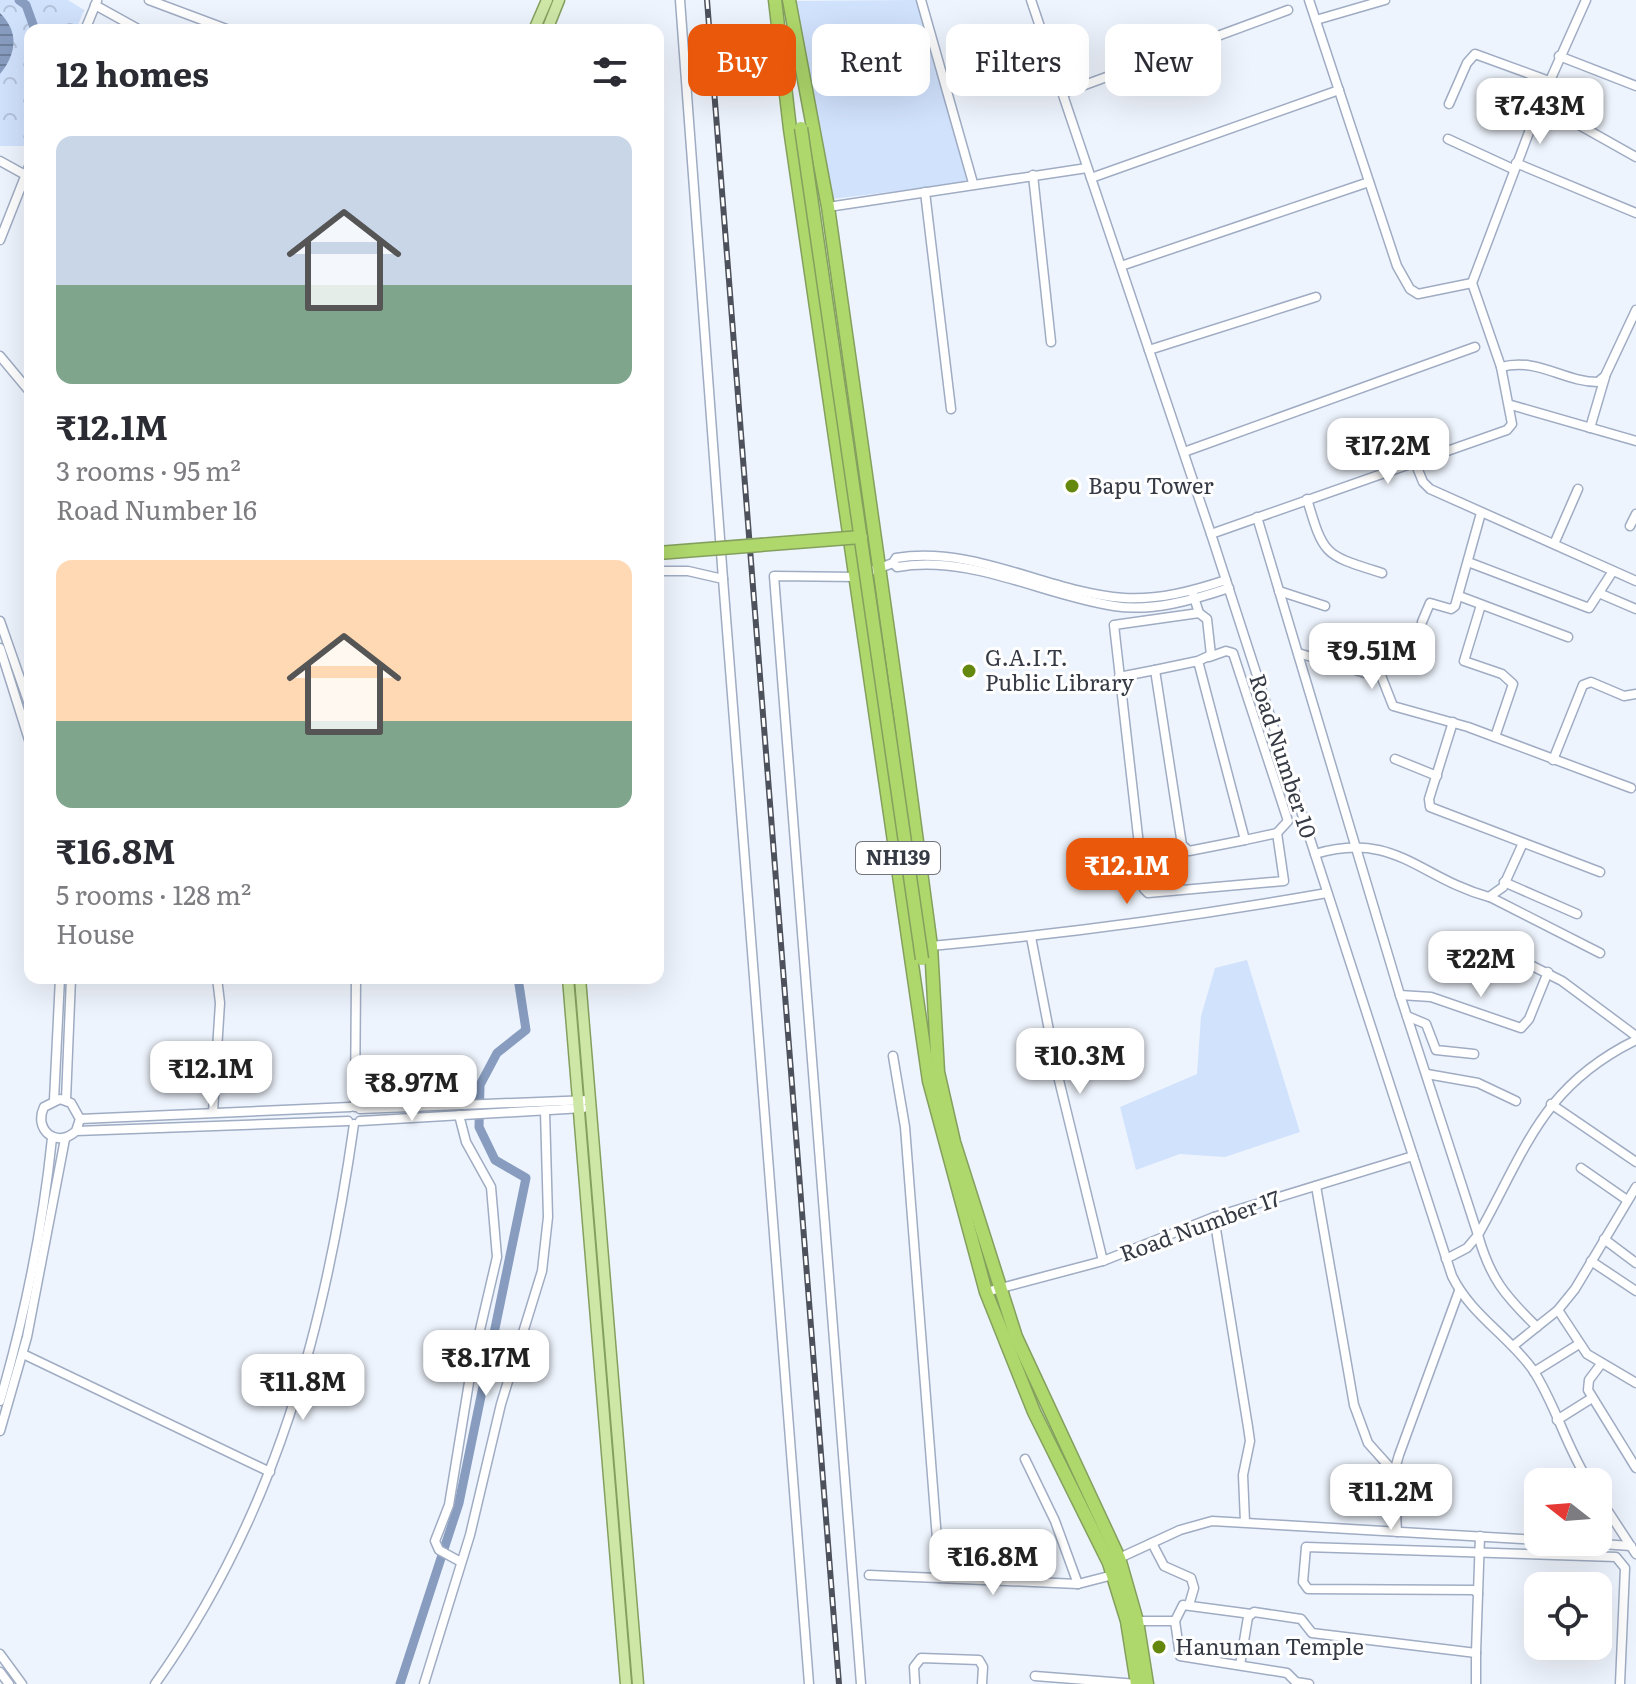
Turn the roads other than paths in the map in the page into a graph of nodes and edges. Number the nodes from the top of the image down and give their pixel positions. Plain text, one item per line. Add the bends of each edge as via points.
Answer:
1 (149, 0) edge
2 (547, 0) edge
3 (559, 0) edge
4 (680, 0) edge
5 (775, 0) edge
6 (789, 0) edge
7 (921, 0) edge
8 (1031, 0) edge
9 (1309, 0) edge
10 (1385, 0) edge
11 (1586, 0) edge
12 (96, 2) edge
13 (1288, 10) dead end
14 (1316, 20) junction
15 (87, 24) edge
16 (131, 24) edge
17 (213, 24) edge
18 (537, 24) edge
19 (549, 24) edge
20 (1039, 24) edge
21 (1559, 56) junction
22 (1549, 81) junction
23 (945, 83) joint
24 (1089, 83) edge
25 (1636, 86) edge
26 (1339, 90) junction
27 (1064, 96) edge
28 (807, 98) junction
29 (789, 101) junction
30 (1540, 103) junction
31 (1449, 104) dead end
32 (800, 124) junction
33 (1448, 139) dead end
34 (1636, 157) edge
35 (0, 161) edge
36 (1515, 166) junction
37 (1087, 168) junction
38 (24, 170) edge
39 (1033, 175) junction
40 (1091, 178) junction
41 (1369, 182) junction
42 (973, 183) junction
43 (24, 184) edge
44 (925, 192) junction
45 (828, 207) junction
46 (1636, 213) edge
47 (0, 240) edge
48 (1121, 266) junction
49 (1472, 283) junction
50 (1316, 297) dead end
51 (1636, 310) edge
52 (1051, 342) dead end
53 (1475, 347) dead end
54 (1149, 350) junction
55 (0, 356) edge
56 (1501, 367) junction
57 (1605, 376) junction
58 (24, 385) edge
59 (1511, 405) junction
60 (951, 409) dead end
61 (1590, 428) junction
62 (1636, 441) edge
63 (1184, 452) junction
64 (1414, 460) junction
65 (1578, 489) dead end
66 (867, 497) junction
67 (1307, 499) junction
68 (843, 500) junction
69 (1481, 513) junction
70 (1636, 514) edge
71 (1257, 517) junction
72 (1630, 526) dead end
73 (1211, 534) junction
74 (861, 537) junction
75 (1554, 544) junction
76 (664, 553) edge
77 (1468, 562) junction
78 (877, 569) junction
79 (664, 571) edge
80 (1613, 571) junction
81 (1382, 573) dead end
82 (723, 579) junction
83 (854, 579) junction
84 (1636, 581) edge
85 (1227, 584) junction
86 (1279, 591) junction
87 (1601, 594) junction
88 (1193, 596) junction
89 (1459, 596) junction
90 (1481, 605) junction
91 (1325, 606) dead end
92 (1636, 609) edge
93 (1199, 613) junction
94 (0, 621) edge
95 (1568, 637) dead end
96 (0, 648) edge
97 (1298, 653) junction
98 (1209, 657) junction
99 (1198, 661) junction
100 (1155, 670) junction
101 (1380, 673) junction
102 (1119, 677) junction
103 (24, 690) edge
104 (1633, 698) edge
105 (1453, 722) junction
106 (24, 724) edge
107 (1495, 737) junction
108 (1395, 759) dead end
109 (1553, 760) junction
110 (1437, 776) junction
111 (1631, 788) dead end
112 (1277, 833) junction
113 (1245, 840) junction
114 (1523, 843) junction
115 (1356, 845) junction
116 (1315, 854) junction
117 (1600, 872) dead end
118 (1504, 882) junction
119 (1327, 893) junction
120 (1489, 897) junction
121 (1577, 914) dead end
122 (1031, 937) junction
123 (1475, 937) dead end
124 (931, 946) junction
125 (1600, 953) dead end
126 (922, 970) junction
127 (1548, 972) junction
128 (60, 984) edge
129 (71, 984) edge
130 (218, 984) edge
131 (356, 984) edge
132 (569, 984) edge
133 (580, 984) edge
134 (1400, 995) junction
135 (1407, 1016) junction
136 (1636, 1038) edge
137 (1474, 1054) dead end
138 (893, 1056) dead end
139 (1427, 1074) junction
140 (54, 1100) junction
141 (66, 1100) junction
142 (1516, 1101) dead end
143 (584, 1104) junction
144 (1551, 1104) junction
145 (355, 1107) junction
146 (488, 1110) junction
147 (545, 1111) junction
148 (213, 1112) junction
149 (462, 1112) junction
150 (80, 1119) junction
151 (354, 1122) junction
152 (76, 1131) junction
153 (52, 1138) junction
154 (65, 1139) junction
155 (1413, 1156) junction
156 (1636, 1162) edge
157 (1581, 1168) dead end
158 (1316, 1186) junction
159 (1636, 1187) edge
160 (1627, 1200) junction
161 (1214, 1217) junction
162 (1478, 1235) junction
163 (1604, 1239) junction
164 (1446, 1259) junction
165 (1103, 1261) junction
166 (1591, 1261) junction
167 (1636, 1263) edge
168 (992, 1291) junction
169 (1459, 1291) junction
170 (1636, 1291) edge
171 (1558, 1310) junction
172 (1537, 1327) junction
173 (1579, 1344) junction
174 (1513, 1346) junction
175 (23, 1354) junction
176 (1601, 1364) junction
177 (1534, 1372) junction
178 (1636, 1383) edge
179 (1592, 1398) junction
180 (0, 1401) edge
181 (1557, 1420) junction
182 (0, 1431) edge
183 (1025, 1459) dead end
184 (1582, 1468) edge
185 (1636, 1468) edge
186 (270, 1472) junction
187 (1394, 1472) junction
188 (1612, 1518) edge
189 (1245, 1522) junction
190 (1397, 1532) junction
191 (1480, 1536) junction
192 (1524, 1539) edge
193 (1152, 1543) junction
194 (1612, 1547) edge
195 (1633, 1550) edge
196 (1480, 1551) junction
197 (461, 1562) junction
198 (1114, 1565) junction
199 (869, 1575) dead end
200 (940, 1578) junction
201 (1078, 1584) junction
202 (1478, 1594) junction
203 (1189, 1605) junction
204 (1251, 1614) junction
205 (1132, 1621) junction
206 (1175, 1621) junction
207 (0, 1654) edge
208 (1477, 1655) junction
209 (1240, 1665) junction
210 (0, 1672) edge
211 (1035, 1676) dead end
212 (9, 1684) edge
213 (22, 1684) edge
214 (155, 1684) edge
215 (424, 1684) edge
216 (626, 1684) edge
217 (638, 1684) edge
218 (809, 1684) edge
219 (861, 1684) edge
220 (915, 1684) edge
221 (982, 1684) edge
222 (1137, 1684) edge
223 (1147, 1684) edge
224 (1309, 1684) edge
225 (1476, 1684) edge
226 (1620, 1684) edge

1 - 17 street
2 - 18 main road
3 - 19 main road
4 - 82 street
5 - 29 highway, NH139
6 - 28 highway, NH139
7 - 23 street
8 - 20 street, Road Number 10
9 - 14 street
10 - 14 street
11 - 21 street
12 - 15 street
12 - 16 street
13 - 24 street
14 - 26 street
21 - 22 street
21 - 25 street
22 - 30 street
22 - 31 street via 1475,54
23 - 42 street
26 - 40 street
26 - 41 street
27 - 37 street, Road Number 10
28 - 32 highway
28 - 45 highway, NH139
29 - 32 highway
29 - 68 highway, NH139
30 - 34 street
30 - 36 street
32 - 74 highway, bridge
33 - 36 street
35 - 38 street
36 - 46 street
36 - 49 street
37 - 39 street
37 - 40 street, Road Number 10
39 - 42 street
39 - 52 street
40 - 48 street, Road Number 10
41 - 48 street
41 - 49 street via 1410,289 1430,294
42 - 44 street
43 - 47 street
44 - 45 street
44 - 60 street
45 - 66 highway, NH139
48 - 54 street, Road Number 10
49 - 56 street
50 - 54 street
51 - 57 street
53 - 63 street
54 - 63 street, Road Number 10
55 - 58 street
56 - 57 street via 1538,366 1589,382
56 - 59 street
57 - 61 street
59 - 61 street
59 - 64 street via 1513,420 1507,430
61 - 62 street
63 - 73 street, Road Number 10
64 - 67 street
64 - 69 street via 1430,489
65 - 75 street
66 - 68 highway
66 - 78 highway, NH139
67 - 71 street
67 - 81 street via 1329,555
68 - 83 highway, NH139
69 - 75 street
69 - 77 street
70 - 72 street
71 - 73 street
71 - 86 street
73 - 85 street, Road Number 10
74 - 76 highway, bridge
74 - 126 highway, bridge
75 - 80 street
77 - 87 street via 1589,608
77 - 89 street
78 - 83 street
78 - 88 street via 896,558 919,555 1111,596
78 - 124 highway, NH139
79 - 82 street
80 - 84 street
80 - 87 street
82 - 218 street
83 - 126 highway, NH139
83 - 219 street via 774,576
85 - 88 street
85 - 116 street, Road Number 10
86 - 91 street
86 - 97 street
87 - 92 street
88 - 93 street
89 - 90 street
89 - 101 street via 1453,609 1430,603 1397,662
90 - 95 street
90 - 107 street via 1464,661 1502,674 1513,684
93 - 98 street via 1207,619
93 - 102 street via 1116,623
94 - 103 street
96 - 106 street
97 - 101 street via 1362,674
97 - 115 street
98 - 99 street
98 - 112 street via 1233,653 1288,821
99 - 100 street
99 - 113 street
100 - 102 street
100 - 113 street via 1182,845 1189,851
101 - 105 street via 1393,706
102 - 112 street via 1148,893 1280,884 1285,877
104 - 109 street via 1591,682 1583,685
105 - 107 street
105 - 110 street
107 - 109 street
108 - 110 street
109 - 111 street
110 - 114 street via 1430,807
112 - 113 street
114 - 117 street
114 - 118 street
115 - 116 street
115 - 120 street via 1383,849
115 - 134 street
116 - 119 street, Road Number 10
118 - 120 street
118 - 121 street
119 - 122 street
119 - 155 street, Road Number 10
120 - 125 street
122 - 124 street
122 - 165 street
123 - 127 street
124 - 126 highway, NH139
126 - 168 highway, NH139 via 929,1081
127 - 134 street via 1521,1028 1431,997
127 - 136 street
128 - 140 street
129 - 141 street
130 - 148 street
131 - 145 street
132 - 143 main road
133 - 143 main road
134 - 135 street
135 - 137 street via 1426,1024 1436,1050
135 - 139 street
136 - 144 street via 1587,1069
138 - 200 street via 905,1127
139 - 142 street via 1478,1083
139 - 162 street
140 - 141 street
140 - 153 street via 40,1118
141 - 150 street
143 - 146 street
143 - 147 street
143 - 216 main road
143 - 217 main road
144 - 156 street
144 - 162 street
145 - 148 street
145 - 149 street
145 - 151 street
145 - 151 street via 345,1115
146 - 147 street
146 - 149 street
147 - 197 street via 548,1217 542,1271
148 - 150 street
149 - 151 street
149 - 197 street via 466,1142 491,1187 497,1257 472,1364 449,1505 435,1539 443,1553
150 - 152 street
151 - 152 street
151 - 186 street via 322,1306
152 - 154 street
153 - 154 street
153 - 180 street via 46,1197
154 - 175 street
155 - 158 street, Road Number 17
155 - 164 street, Road Number 10
157 - 160 street
158 - 161 street, Road Number 17
158 - 187 street via 1354,1405 1368,1443
159 - 160 street
160 - 163 street
161 - 165 street, Road Number 17
161 - 189 street via 1250,1441 1243,1475
162 - 164 street
162 - 172 street via 1505,1296
163 - 166 street
163 - 167 street
164 - 169 street, Road Number 10
165 - 168 street, Road Number 17
166 - 170 street
166 - 171 street
168 - 198 highway, NH139 via 1034,1412
169 - 174 street, Road Number 10
169 - 187 street
171 - 172 street
171 - 173 street
172 - 174 street
173 - 176 street
173 - 177 street
174 - 177 street, Road Number 10
175 - 182 street
175 - 186 street
176 - 178 street
176 - 179 street via 1589,1380
177 - 181 street, Road Number 10
179 - 181 street
179 - 185 street
181 - 184 street, Road Number 10
183 - 201 street
186 - 214 street via 226,1573
187 - 190 street
188 - 195 street
189 - 190 street
189 - 193 street via 1196,1524
190 - 191 street
191 - 192 street
191 - 196 street
193 - 198 street
193 - 203 street via 1164,1566 1191,1578
194 - 195 street
196 - 202 street
196 - 202 street via 1310,1545 1304,1551 1303,1582 1308,1589 1469,1588
196 - 226 street via 1623,1561
197 - 215 street
198 - 201 street
198 - 205 highway, NH139
199 - 200 street
200 - 201 street
202 - 208 street
203 - 204 street
203 - 206 street via 1179,1608
204 - 208 street via 1301,1619 1312,1633
204 - 209 street
205 - 206 street
205 - 222 highway, NH139
205 - 223 highway, NH139
206 - 209 street via 1180,1656
207 - 213 street
208 - 225 street
209 - 224 street via 1287,1673 1296,1682
210 - 212 street
211 - 222 street
220 - 221 street via 914,1667 921,1658 979,1660

